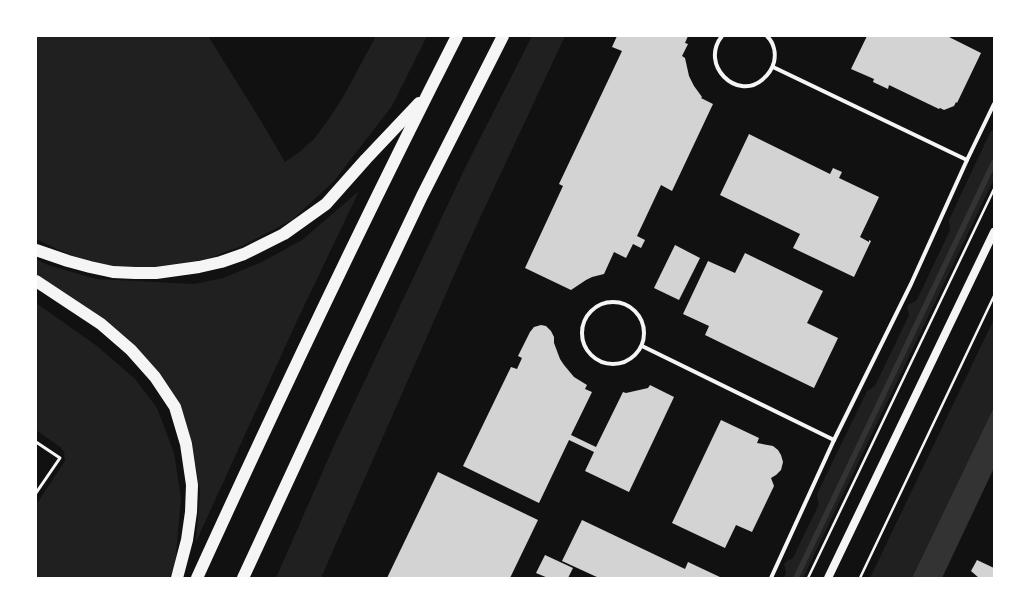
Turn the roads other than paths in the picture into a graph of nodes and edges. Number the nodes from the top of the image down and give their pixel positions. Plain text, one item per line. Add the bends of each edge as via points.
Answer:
1 (457, 36) edge
2 (503, 36) edge
3 (722, 36) edge
4 (767, 36) edge
5 (773, 67) junction
6 (428, 93) junction
7 (994, 104) edge
8 (967, 160) junction
9 (994, 232) edge
10 (36, 250) edge
11 (36, 281) edge
12 (642, 346) junction
13 (834, 440) junction
14 (36, 442) edge
15 (36, 493) edge
16 (177, 578) edge
17 (197, 578) edge
18 (243, 578) edge
19 (771, 578) edge
20 (828, 578) edge

1 - 6 highway
2 - 18 highway via 422,196
3 - 5 street via 715,56 722,75 730,82 739,85 759,82 768,76
4 - 5 street via 774,48
5 - 8 street
6 - 10 highway via 326,204 284,234 244,254 199,267 135,273 90,267
6 - 17 highway via 298,360
7 - 8 street
8 - 13 street via 911,284
9 - 20 main road
11 - 16 highway via 101,324 131,350 155,377 175,407 186,444 192,485 187,540
12 - 12 street via 644,325 639,315 622,303 606,302 592,309 582,327 585,347 599,361 608,364 628,361
12 - 13 street
13 - 19 street
14 - 15 lane via 60,458

